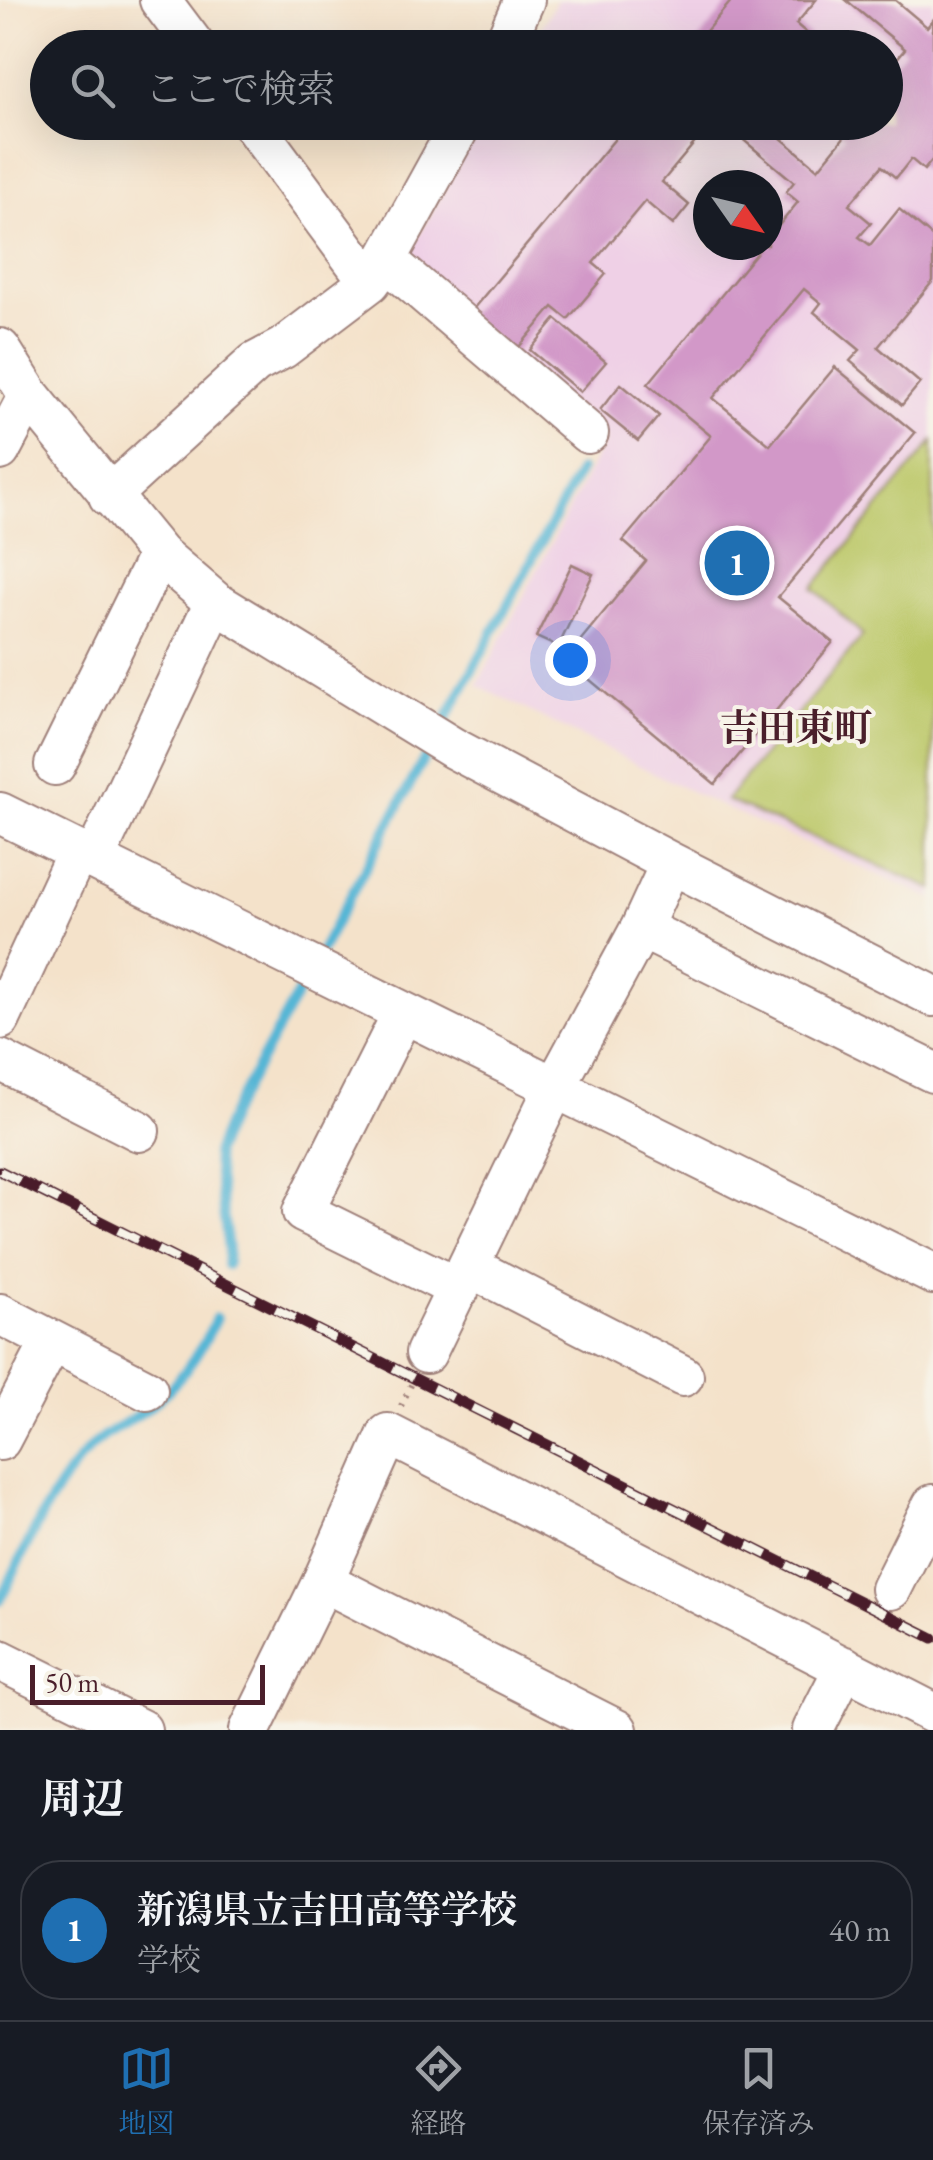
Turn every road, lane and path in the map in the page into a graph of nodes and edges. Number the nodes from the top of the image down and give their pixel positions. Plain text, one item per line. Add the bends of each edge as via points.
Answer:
1 (160, 0) edge
2 (517, 4) edge
3 (182, 30) edge
4 (509, 30) edge
5 (266, 140) edge
6 (452, 140) edge
7 (378, 271) junction
8 (0, 349) edge
9 (30, 395) junction
10 (588, 433) dead end
11 (0, 450) edge
12 (110, 496) junction
13 (158, 554) junction
14 (215, 602) junction
15 (55, 765) dead end
16 (0, 812) edge
17 (86, 855) junction
18 (671, 863) junction
19 (641, 928) junction
20 (933, 996) edge
21 (402, 1013) junction
22 (0, 1019) edge
23 (0, 1060) edge
24 (933, 1072) edge
25 (555, 1087) junction
26 (139, 1131) dead end
27 (933, 1274) edge
28 (464, 1278) junction
29 (0, 1314) edge
30 (52, 1341) junction
31 (426, 1353) joint
32 (682, 1376) dead end
33 (147, 1390) dead end
34 (388, 1434) junction
35 (0, 1440) edge
36 (933, 1505) edge
37 (323, 1581) junction
38 (891, 1590) dead end
39 (0, 1660) edge
40 (845, 1666) junction
41 (933, 1713) edge
42 (142, 1730) edge
43 (250, 1730) edge
44 (617, 1730) edge
45 (813, 1730) edge

1 - 3 street
2 - 4 street
5 - 7 street
6 - 7 street
7 - 10 street
7 - 12 street via 254,364
8 - 9 street
9 - 11 street
9 - 12 street
12 - 13 street
13 - 14 street
13 - 15 street
14 - 17 street
14 - 18 street via 453,748
16 - 17 street
17 - 21 street
17 - 22 street
18 - 19 street
18 - 20 street
19 - 24 street
19 - 25 street
21 - 25 street
21 - 28 street via 303,1212
23 - 26 street
25 - 27 street
25 - 28 street
28 - 31 street
28 - 32 street
29 - 30 street
30 - 33 street
30 - 35 street
31 - 34 path
34 - 37 street
34 - 40 street
36 - 38 street
37 - 43 street
37 - 44 street
39 - 42 street
40 - 41 street
40 - 45 street

